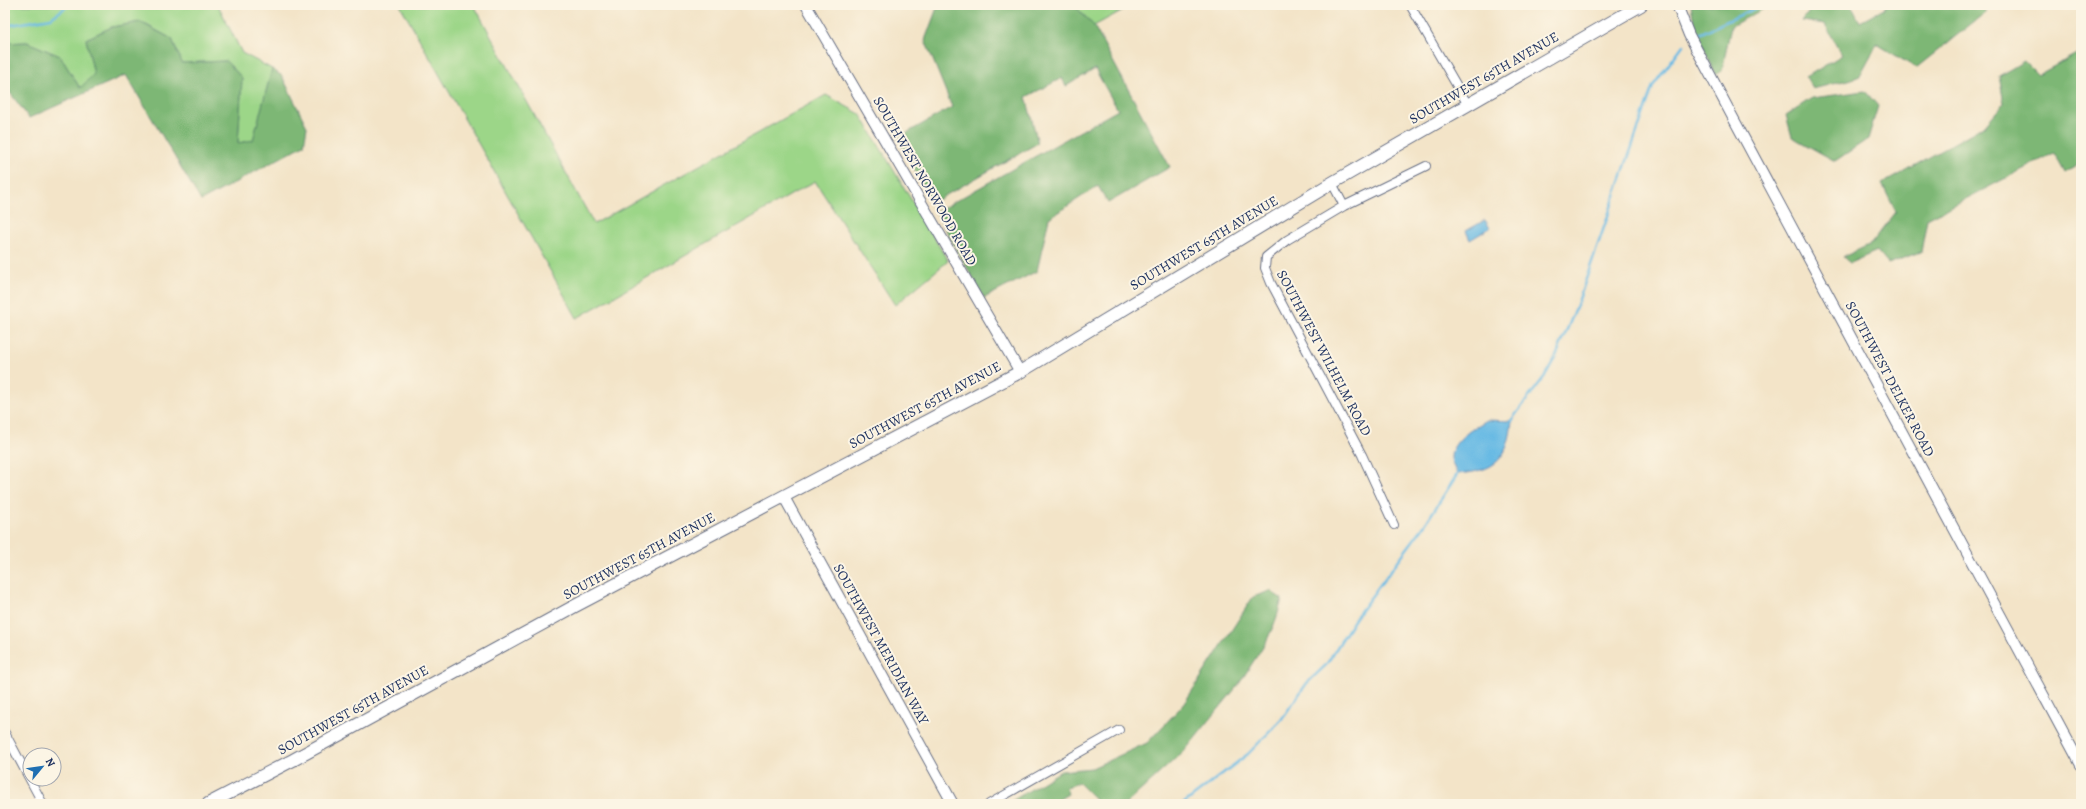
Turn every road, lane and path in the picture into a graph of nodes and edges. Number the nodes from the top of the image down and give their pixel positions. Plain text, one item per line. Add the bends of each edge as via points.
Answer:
1 (806, 5) edge
2 (1410, 5) edge
3 (1641, 5) edge
4 (1676, 5) edge
5 (1468, 105) junction
6 (1426, 166) dead end
7 (1332, 183) junction
8 (1344, 206) junction
9 (1020, 372) junction
10 (784, 497) junction
11 (1394, 525) dead end
12 (1119, 730) dead end
13 (5, 733) edge
14 (2081, 765) edge
15 (44, 804) edge
16 (208, 804) edge
17 (953, 804) edge
18 (989, 804) edge

1 - 9 street, SOUTHWEST NORWOOD ROAD
2 - 5 street
3 - 5 main road, SOUTHWEST 65TH AVENUE
4 - 14 street, SOUTHWEST DELKER ROAD via 1724,101
5 - 7 main road, SOUTHWEST 65TH AVENUE
6 - 8 street, SOUTHWEST WILHELM ROAD
7 - 8 street
7 - 9 main road, SOUTHWEST 65TH AVENUE
8 - 11 street, SOUTHWEST WILHELM ROAD via 1274,250 1266,257 1264,268 1362,455
9 - 10 main road, SOUTHWEST 65TH AVENUE
10 - 16 main road, SOUTHWEST 65TH AVENUE via 582,602
10 - 17 street, SOUTHWEST MERIDIAN WAY
12 - 18 street
13 - 15 street

